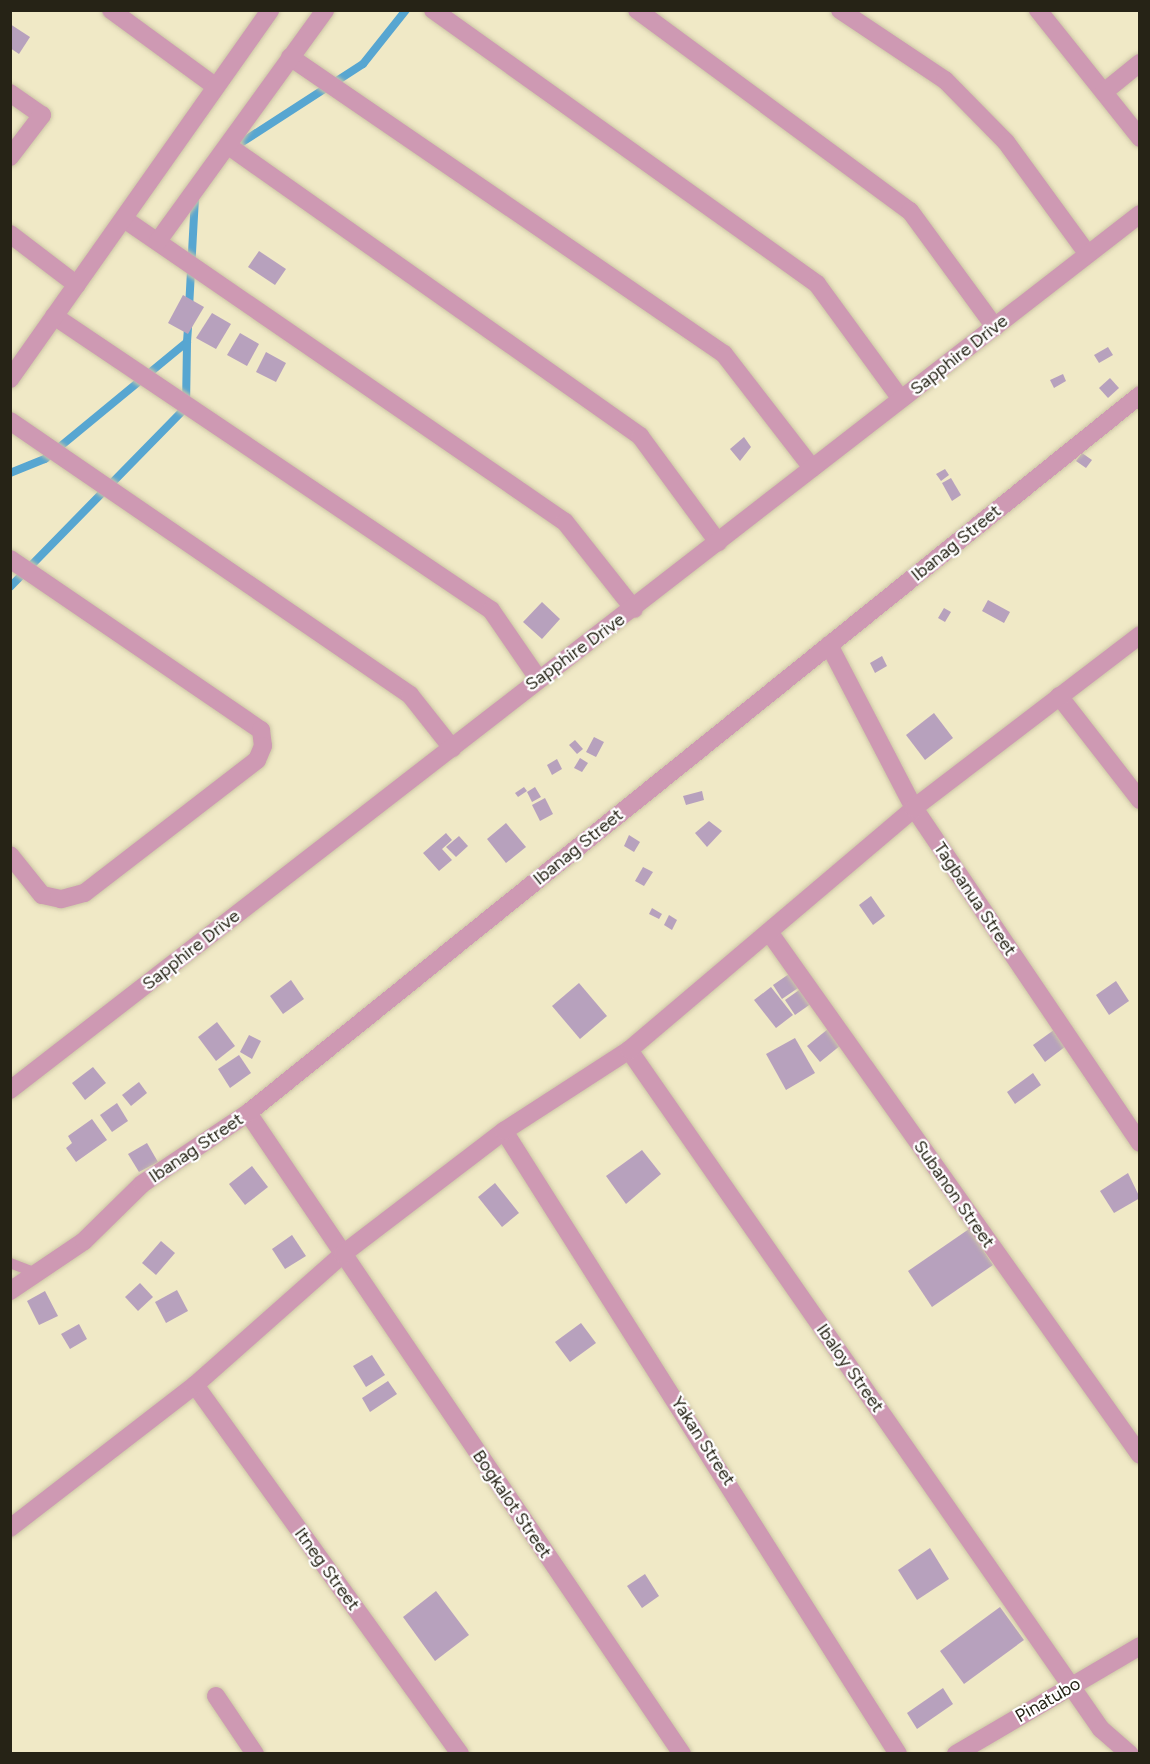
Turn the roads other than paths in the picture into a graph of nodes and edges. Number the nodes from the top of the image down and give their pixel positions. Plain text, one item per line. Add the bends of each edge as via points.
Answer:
1 (111, 10) edge
2 (270, 10) edge
3 (326, 10) edge
4 (433, 10) edge
5 (637, 10) edge
6 (840, 10) edge
7 (1038, 10) edge
8 (290, 57) junction
9 (1140, 63) edge
10 (215, 86) junction
11 (1104, 92) junction
12 (10, 93) edge
13 (1140, 138) edge
14 (230, 147) junction
15 (10, 158) edge
16 (1140, 214) edge
17 (127, 220) junction
18 (10, 234) edge
19 (158, 241) junction
20 (1087, 254) junction
21 (77, 285) junction
22 (54, 316) junction
23 (995, 327) junction
24 (10, 379) edge
25 (1140, 395) edge
26 (901, 399) junction
27 (10, 421) edge
28 (812, 468) junction
29 (718, 542) junction
30 (10, 559) edge
31 (634, 609) junction
32 (1140, 635) edge
33 (829, 645) junction
34 (537, 677) junction
35 (1059, 696) junction
36 (452, 748) junction
37 (1140, 801) edge
38 (914, 808) junction
39 (10, 855) edge
40 (769, 932) junction
41 (629, 1050) junction
42 (10, 1090) edge
43 (248, 1113) junction
44 (504, 1131) junction
45 (1140, 1143) edge
46 (343, 1254) junction
47 (10, 1263) edge
48 (39, 1274) junction
49 (10, 1291) edge
50 (195, 1385) junction
51 (1140, 1455) edge
52 (10, 1528) edge
53 (1140, 1646) edge
54 (1071, 1686) junction
55 (216, 1696) dead end
56 (255, 1754) edge
57 (460, 1754) edge
58 (682, 1754) edge
59 (898, 1754) edge
60 (956, 1754) edge
61 (1130, 1754) edge

1 - 10 street
2 - 10 street
3 - 8 street
4 - 26 street via 817,284
5 - 23 street via 910,211
6 - 20 street via 945,80 1006,142
7 - 11 street
8 - 14 street
8 - 28 street via 724,354
9 - 11 street
10 - 17 street
11 - 13 street
12 - 15 street via 42,115
14 - 19 street
14 - 29 street via 639,436
16 - 20 street, Sapphire Drive
17 - 19 street
17 - 21 street
18 - 21 street
19 - 31 street via 565,522
20 - 23 street, Sapphire Drive
21 - 22 street
22 - 24 street
22 - 34 street via 491,609
23 - 26 street, Sapphire Drive
25 - 33 street, Ibanag Street
26 - 28 street, Sapphire Drive
27 - 36 street via 410,695
28 - 29 street, Sapphire Drive
29 - 31 street, Sapphire Drive
30 - 39 street via 261,730 263,746 257,760 84,893 61,899 42,896
31 - 34 street, Sapphire Drive
32 - 35 street
33 - 38 street, Tagbanua Street
33 - 43 street, Ibanag Street
34 - 36 street, Sapphire Drive
35 - 37 street
35 - 38 street
36 - 42 street, Sapphire Drive
38 - 40 street
38 - 45 street, Tagbanua Street
40 - 41 street
40 - 51 street, Subanon Street
41 - 44 street
41 - 54 street, Ibaloy Street
43 - 46 street, Bogkalot Street
43 - 48 street, Ibanag Street via 141,1184 84,1241
44 - 46 street
44 - 59 street, Yakan Street
46 - 50 street
46 - 58 street, Bogkalot Street
47 - 48 lane
48 - 49 street, Ibanag Street
50 - 52 street
50 - 57 street, Itneg Street
53 - 54 street, Pinatubo
54 - 60 street, Pinatubo
54 - 61 street, Ibaloy Street via 1101,1730
55 - 56 street

